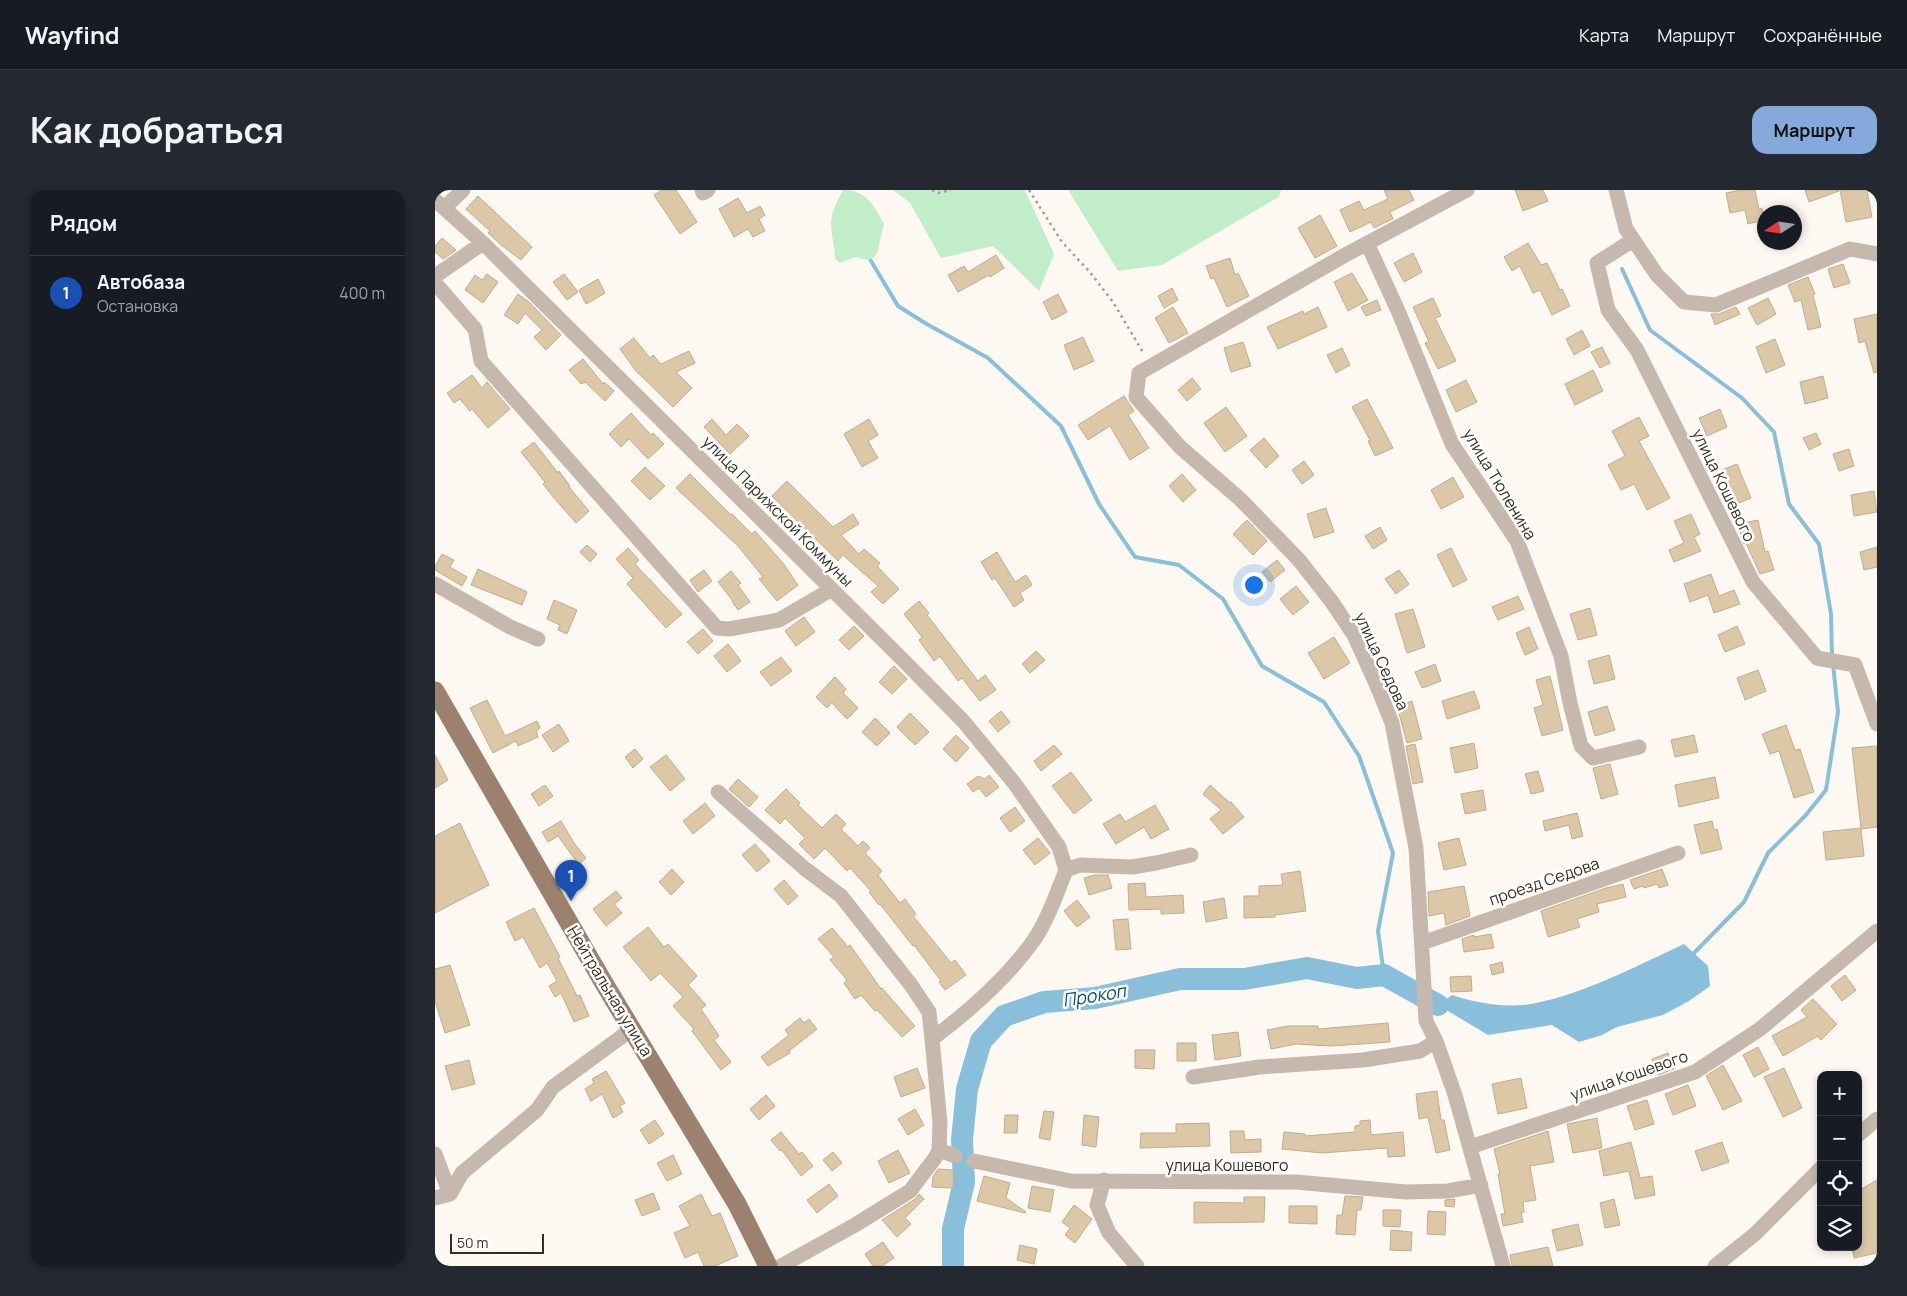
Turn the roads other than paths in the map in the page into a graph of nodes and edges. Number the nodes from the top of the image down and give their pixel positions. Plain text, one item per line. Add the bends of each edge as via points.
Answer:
1 (463, 190) edge
2 (701, 190) edge
3 (708, 190) edge
4 (1467, 190) edge
5 (1616, 190) edge
6 (1451, 194) edge
7 (439, 204) edge
8 (1633, 240) junction
9 (1367, 243) junction
10 (483, 244) junction
11 (1877, 254) edge
12 (435, 276) edge
13 (435, 283) edge
14 (435, 584) edge
15 (832, 589) junction
16 (538, 639) dead end
17 (435, 691) edge
18 (1877, 724) edge
19 (1639, 747) dead end
20 (719, 792) dead end
21 (1678, 854) dead end
22 (1191, 855) dead end
23 (1066, 870) junction
24 (1877, 932) edge
25 (1422, 943) junction
26 (632, 1029) junction
27 (932, 1039) junction
28 (1435, 1041) junction
29 (1193, 1077) dead end
30 (1877, 1119) edge
31 (1862, 1132) edge
32 (1470, 1147) junction
33 (939, 1150) junction
34 (435, 1154) edge
35 (955, 1156) dead end
36 (974, 1160) dead end
37 (1817, 1172) edge
38 (1103, 1180) junction
39 (1481, 1185) junction
40 (442, 1196) edge
41 (768, 1266) edge
42 (781, 1266) edge
43 (1137, 1266) edge
44 (1503, 1266) edge
45 (1715, 1266) edge

1 - 7 street
2 - 3 street via 703,193
4 - 6 street
5 - 8 street via 1626,229
6 - 9 street
7 - 10 street, улица Парижской Коммуны
8 - 11 street via 1657,275 1684,302 1716,305 1850,249
8 - 18 street, улица Кошевого via 1597,263 1608,310 1637,350 1753,582 1817,658 1855,665
9 - 19 street, улица Тюленина via 1452,444 1517,541 1561,656 1581,746 1593,758
9 - 25 street, улица Седова via 1139,373 1136,397 1180,447 1240,499 1299,560 1354,635 1391,723 1417,848
10 - 12 street
10 - 15 street, улица Парижской Коммуны
13 - 15 street via 475,329 481,362 717,628 729,629 779,620
14 - 16 street via 510,627
15 - 23 street, улица Парижской Коммуны via 957,715 1015,784 1059,847
17 - 26 main road, Нейтральная улица
20 - 27 street via 804,868 841,896 929,1012
21 - 25 street, проезд Седова
22 - 23 street via 1132,866 1080,865
23 - 27 street via 1035,938 1018,960 962,1016
24 - 32 street, улица Кошевого via 1760,1029 1695,1072
25 - 28 street, улица Седова via 1426,1022
26 - 40 street via 553,1087 537,1110 462,1173
26 - 41 main road, Нейтральная улица via 737,1204
27 - 33 street via 940,1123
28 - 29 street via 1420,1051 1363,1060 1261,1067
28 - 32 street
30 - 31 street
32 - 39 street
33 - 35 street
33 - 42 street via 911,1191
34 - 40 street
36 - 38 street, улица Кошевого via 1071,1181
37 - 45 street via 1755,1234
38 - 39 street, улица Кошевого via 1295,1182 1406,1192
38 - 43 street via 1097,1205 1109,1233
39 - 44 street

